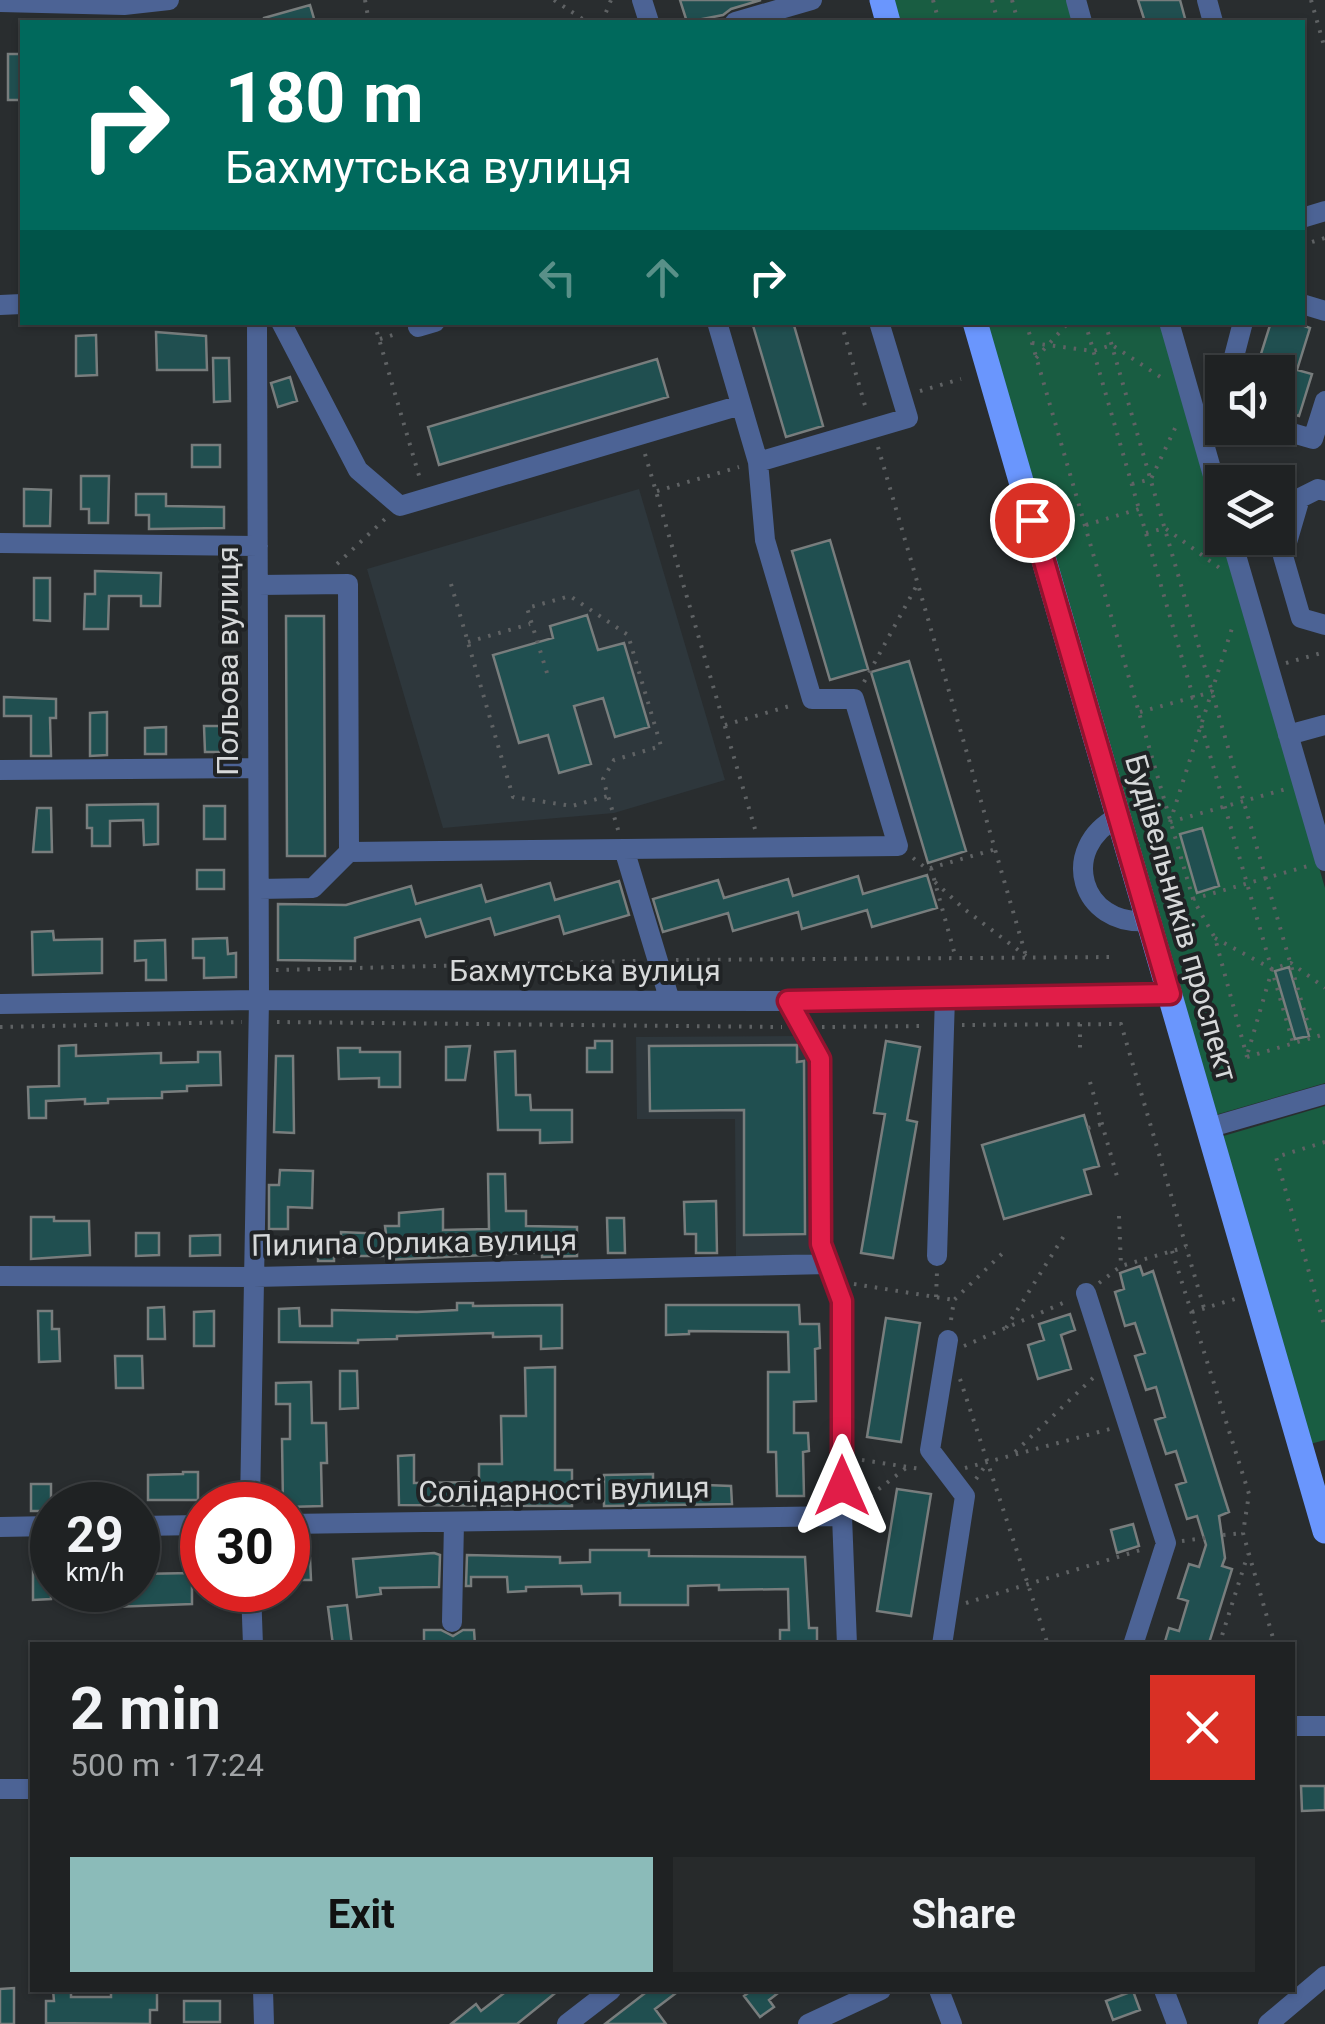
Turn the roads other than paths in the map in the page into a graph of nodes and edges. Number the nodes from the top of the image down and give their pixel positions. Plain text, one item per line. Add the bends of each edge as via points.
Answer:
1 (169, 0) edge
2 (812, 0) edge
3 (51, 1) edge
4 (0, 2) edge
5 (128, 14) edge
6 (789, 15) edge
7 (750, 20) edge
8 (257, 325) edge
9 (283, 325) edge
10 (718, 325) edge
11 (881, 325) edge
12 (976, 325) edge
13 (1170, 325) edge
14 (1241, 325) edge
15 (1234, 355) edge
16 (1325, 401) edge
17 (741, 405) junction
18 (1295, 434) edge
19 (758, 462) junction
20 (1210, 465) edge
21 (1325, 491) edge
22 (0, 542) edge
23 (258, 546) junction
24 (1236, 555) edge
25 (258, 585) junction
26 (1325, 625) edge
27 (1325, 724) edge
28 (1288, 735) junction
29 (258, 768) junction
30 (0, 770) edge
31 (1118, 817) junction
32 (624, 849) junction
33 (349, 852) junction
34 (1325, 862) edge
35 (259, 888) junction
36 (1148, 920) junction
37 (1170, 994) junction
38 (945, 996) junction
39 (259, 1000) junction
40 (670, 1001) junction
41 (788, 1001) junction
42 (0, 1004) edge
43 (1325, 1094) edge
44 (1208, 1128) junction
45 (937, 1256) road end
46 (832, 1272) junction
47 (0, 1276) edge
48 (254, 1276) junction
49 (1086, 1293) road end
50 (946, 1347) road end
51 (1317, 1474) edge
52 (250, 1482) edge
53 (842, 1516) junction
54 (454, 1522) junction
55 (310, 1524) edge
56 (30, 1526) edge
57 (0, 1527) edge
58 (1325, 1530) edge
59 (252, 1612) edge
60 (452, 1622) dead end
61 (253, 1642) edge
62 (847, 1642) edge
63 (942, 1642) edge
64 (1135, 1642) edge
65 (1295, 1726) edge
66 (1325, 1726) edge
67 (0, 1789) edge
68 (30, 1789) edge
69 (1325, 1976) edge
70 (263, 1992) edge
71 (608, 1992) edge
72 (871, 1992) edge
73 (939, 1992) edge
74 (1165, 1992) edge
75 (845, 1997) edge
76 (947, 2023) edge
77 (264, 2024) edge
78 (567, 2024) edge
79 (808, 2024) edge
80 (1178, 2024) edge
81 (1268, 2024) edge

1 - 5 street
2 - 6 street
3 - 4 street
3 - 5 street
6 - 7 street
8 - 23 street, Польова вулиця
9 - 17 street via 358,470 400,506
10 - 17 street
11 - 19 street via 908,418
12 - 31 main road, Будівельників проспект
13 - 20 street
14 - 15 street
16 - 18 street via 1314,439
17 - 19 street
19 - 32 street via 765,540 812,700 854,699 898,846
21 - 26 street via 1300,498 1283,556 1301,618
22 - 23 street
23 - 25 street, Польова вулиця
24 - 28 street
25 - 29 street, Польова вулиця
25 - 33 street via 348,584
27 - 28 street
28 - 34 street
29 - 30 street
29 - 35 street, Польова вулиця
31 - 36 main road, Будівельників проспект
31 - 36 street via 1088,843 1085,883 1109,914
32 - 33 street
32 - 40 street
33 - 35 street via 313,888
35 - 39 street, Польова вулиця
36 - 37 main road, Будівельників проспект
37 - 38 street, Бахмутська вулиця
37 - 44 main road, Будівельників проспект
38 - 41 street, Бахмутська вулиця
38 - 45 street
39 - 40 street, Бахмутська вулиця
39 - 42 street, Бахмутська вулиця
39 - 48 street, Польова вулиця
40 - 41 street, Бахмутська вулиця
41 - 46 street via 820,1059 821,1244
43 - 44 street
44 - 51 main road, Будівельників проспект
46 - 48 street, Пилипа Орлика вулиця
46 - 53 street via 842,1301
47 - 48 street, Пилипа Орлика вулиця
48 - 52 street, Польова вулиця
49 - 64 street via 1166,1543
50 - 63 street via 930,1450 965,1496
51 - 58 main road, Будівельників проспект
53 - 54 street, Солідарності вулиця
53 - 62 street
54 - 55 street, Солідарності вулиця
54 - 60 street
56 - 57 street
59 - 61 street
65 - 66 street
67 - 68 street
69 - 81 street
70 - 77 street
71 - 78 street
72 - 75 street
73 - 76 street
74 - 80 street
75 - 79 street

